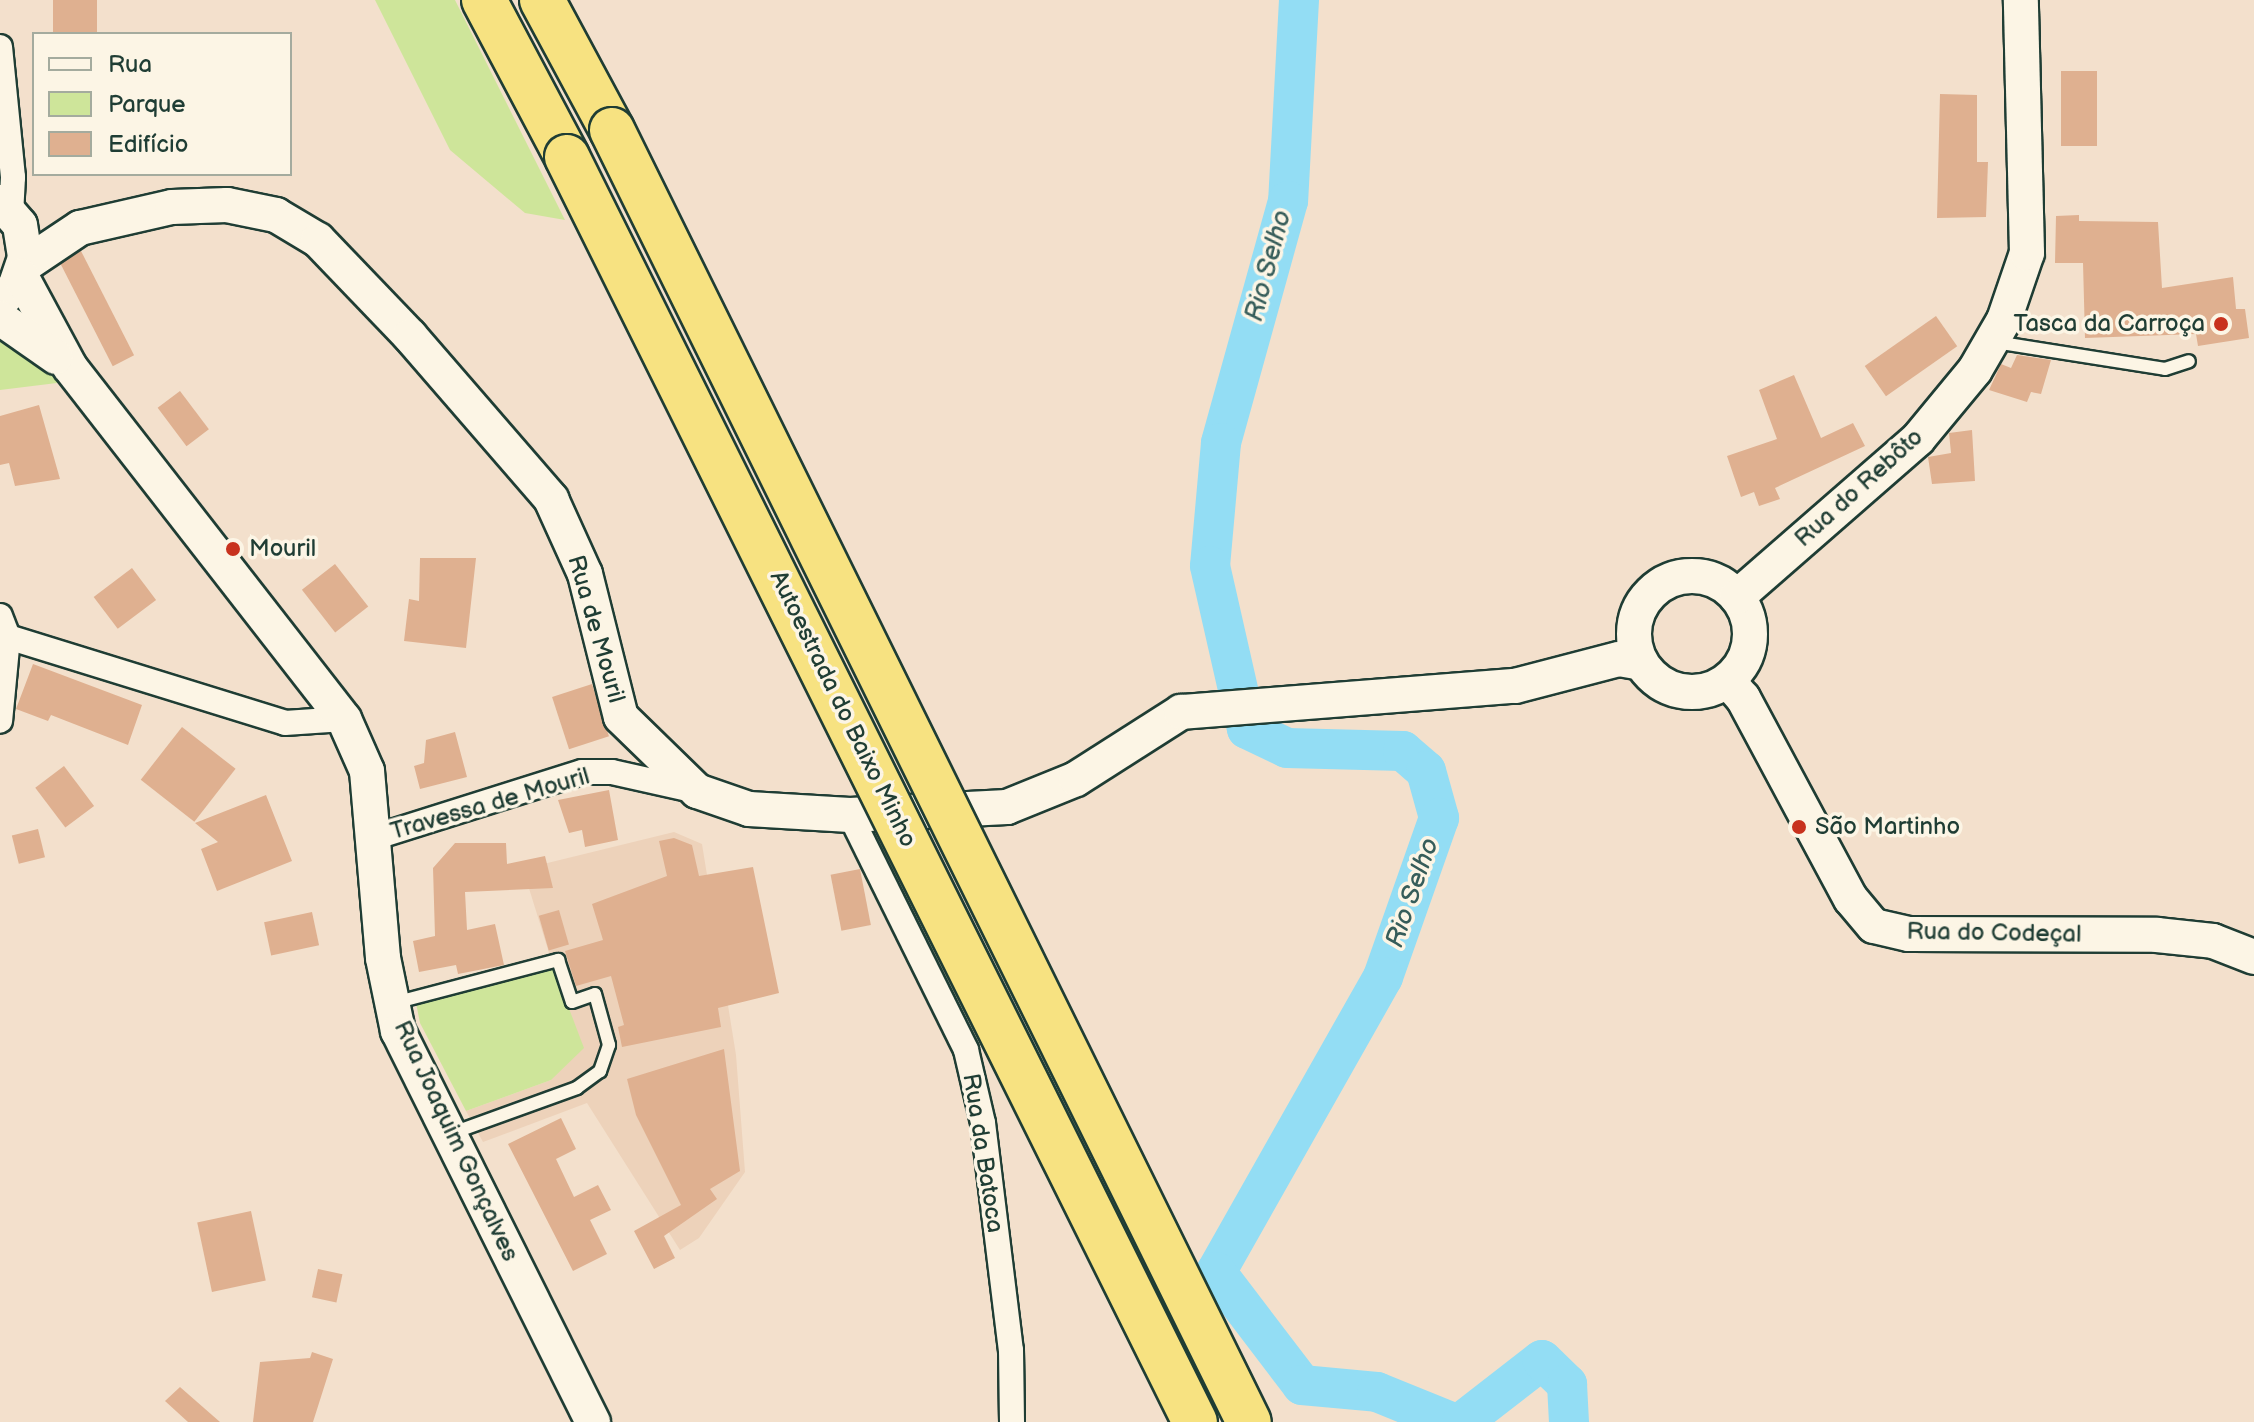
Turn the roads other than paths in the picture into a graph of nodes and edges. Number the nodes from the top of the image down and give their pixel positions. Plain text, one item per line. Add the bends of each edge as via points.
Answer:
1 (484, 0) edge
2 (542, 0) edge
3 (2021, 0) edge
4 (0, 47) edge
5 (2, 103) edge
6 (9, 211) edge
7 (80, 228) junction
8 (15, 281) edge
9 (0, 318) edge
10 (1993, 342) junction
11 (2189, 361) dead end
12 (70, 367) junction
13 (1737, 597) junction
14 (4, 627) edge
15 (1641, 663) junction
16 (1728, 681) junction
17 (344, 719) junction
18 (0, 721) edge
19 (697, 791) junction
20 (850, 815) junction
21 (376, 837) junction
22 (2254, 957) edge
23 (392, 1003) junction
24 (450, 1134) junction
25 (593, 1422) edge
26 (1012, 1422) edge
27 (1195, 1422) edge
28 (1249, 1422) edge

1 - 27 highway, Autoestrada do Baixo Minho, bridge via 567,157
2 - 28 highway, Autoestrada do Baixo Minho, bridge via 612,130
3 - 10 street, Rua do Rebôto via 2027,253
4 - 5 street
5 - 6 street via 13,177
6 - 7 street, Rua de Mouril
6 - 8 street via 25,240
7 - 8 street, Rua de Mouril
7 - 19 street, Rua de Mouril via 172,207 227,205 276,215 318,240 421,347 551,499 585,574 621,717
8 - 12 street
9 - 12 street
10 - 11 lane via 2165,369
10 - 13 street, Rua do Rebôto via 1918,439
12 - 17 street, Rua Joaquim Gonçalves
13 - 15 street via 1716,582 1692,576 1659,586 1646,598 1633,630
13 - 16 street via 1749,622 1749,650
14 - 17 street via 285,723
14 - 18 street
15 - 16 street via 1653,679 1680,691 1710,690
15 - 20 street, Rua de Mouril via 1619,659 1515,686 1204,707 1161,722 1046,795 1007,807
16 - 22 street, Rua do Codeçal via 1743,698 1851,899 1874,926 1909,934 2157,935 2213,941
17 - 21 street, Rua Joaquim Gonçalves via 367,771
19 - 20 street, Rua de Mouril via 749,809
19 - 21 street, Travessa de Mouril via 612,772 582,772
20 - 26 street, Rua da Batoca via 966,1050 985,1138 1011,1350
21 - 23 street, Rua Joaquim Gonçalves via 383,958
23 - 24 street, Rua Joaquim Gonçalves via 398,1031
23 - 24 lane via 558,960 572,1002 595,994 609,1045 600,1071 577,1088
24 - 25 street, Rua Joaquim Gonçalves

